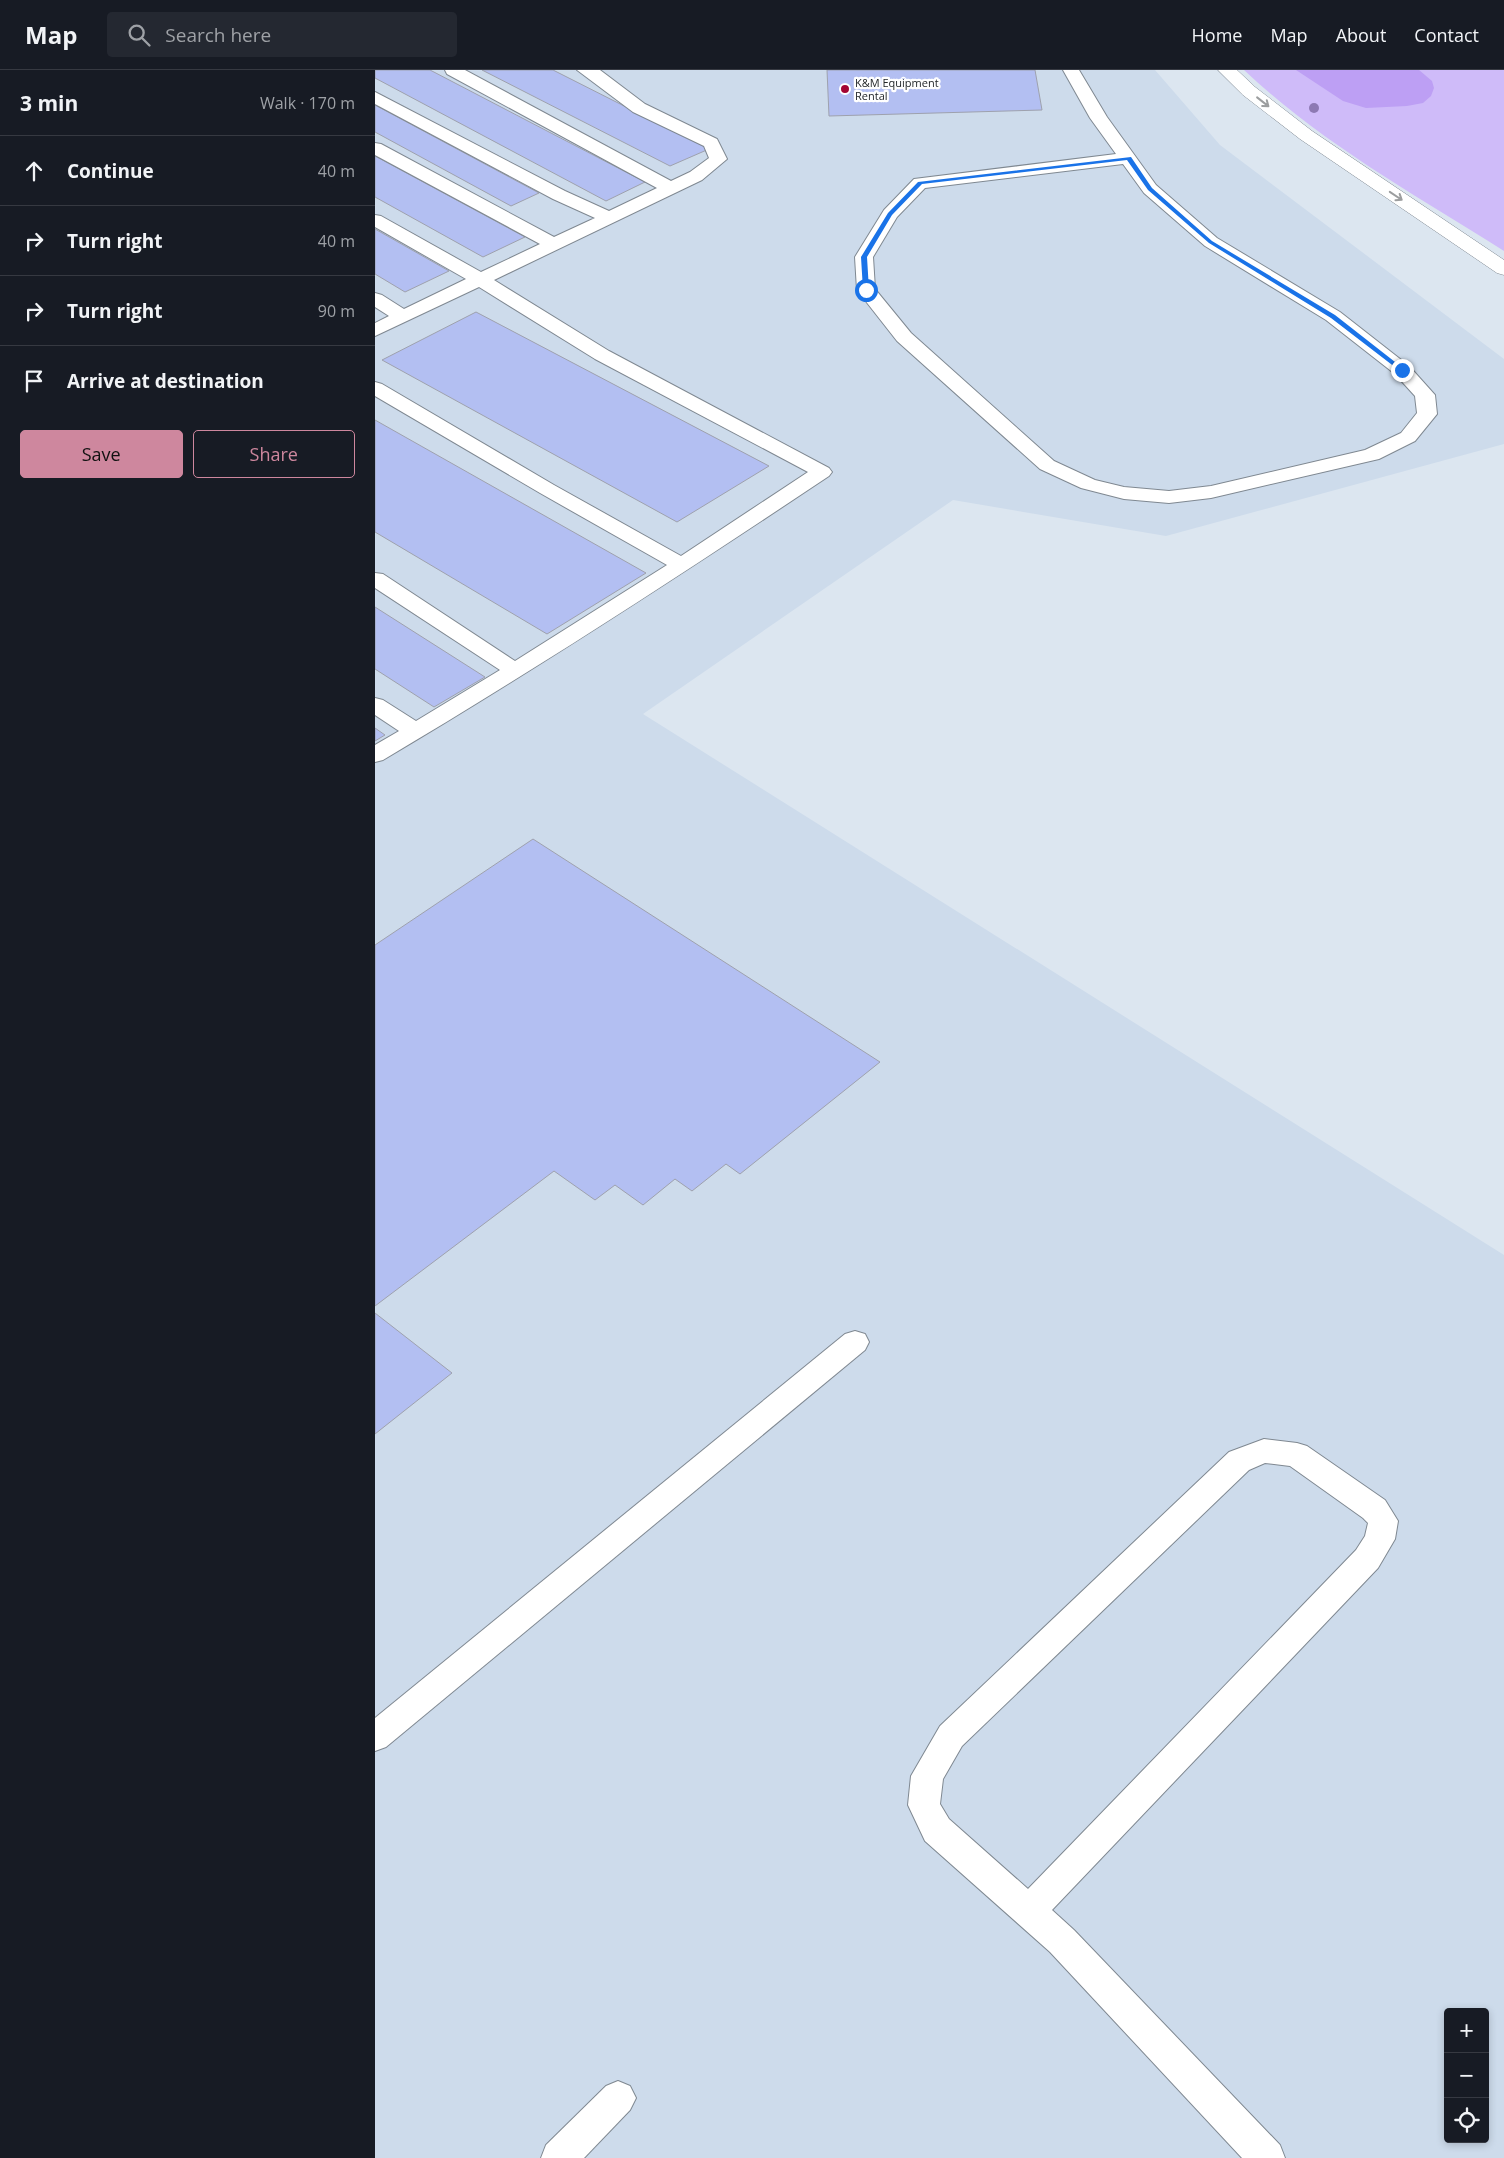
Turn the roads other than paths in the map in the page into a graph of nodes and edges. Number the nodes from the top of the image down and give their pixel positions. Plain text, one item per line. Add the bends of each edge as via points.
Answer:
1 (453, 70) edge
2 (585, 70) edge
3 (1071, 70) edge
4 (1227, 70) edge
5 (375, 96) edge
6 (375, 148) edge
7 (1129, 158) junction
8 (670, 188) junction
9 (608, 217) junction
10 (375, 220) edge
11 (553, 244) junction
12 (1504, 269) edge
13 (479, 279) junction
14 (375, 298) edge
15 (403, 316) junction
16 (375, 330) edge
17 (379, 394) edge
18 (682, 565) junction
19 (375, 579) edge
20 (516, 671) junction
21 (375, 705) edge
22 (415, 731) junction
23 (375, 755) edge
24 (855, 1342) dead end
25 (375, 1737) edge
26 (1028, 1912) junction
27 (618, 2098) dead end
28 (559, 2158) edge
29 (1267, 2158) edge

1 - 8 lane
2 - 8 lane via 639,108 711,143 717,159 696,176
3 - 7 lane via 1099,118
4 -> 12 highway via 1305,135
5 - 9 lane via 559,195
6 - 11 lane
7 - 7 lane via 1150,189 1211,242 1333,316 1402,370 1425,395 1427,414 1408,437 1372,454 1211,492 1169,497 1124,493 1088,484 1047,465 993,418 904,337 866,290 864,257 890,214 920,183
8 - 9 lane
9 - 11 lane
10 - 13 lane
11 - 13 lane
13 - 15 lane
13 - 18 lane via 602,354 822,472
14 - 15 lane
15 - 16 lane
17 - 18 lane
18 - 20 lane
19 - 20 lane
20 - 22 lane
21 - 22 lane
22 - 23 lane
24 - 25 lane
26 - 26 lane via 937,1830 924,1805 927,1776 951,1736 1239,1461 1263,1450 1297,1455 1374,1508 1383,1521 1380,1539 1367,1559
26 - 29 lane via 1062,1941
27 - 28 lane

